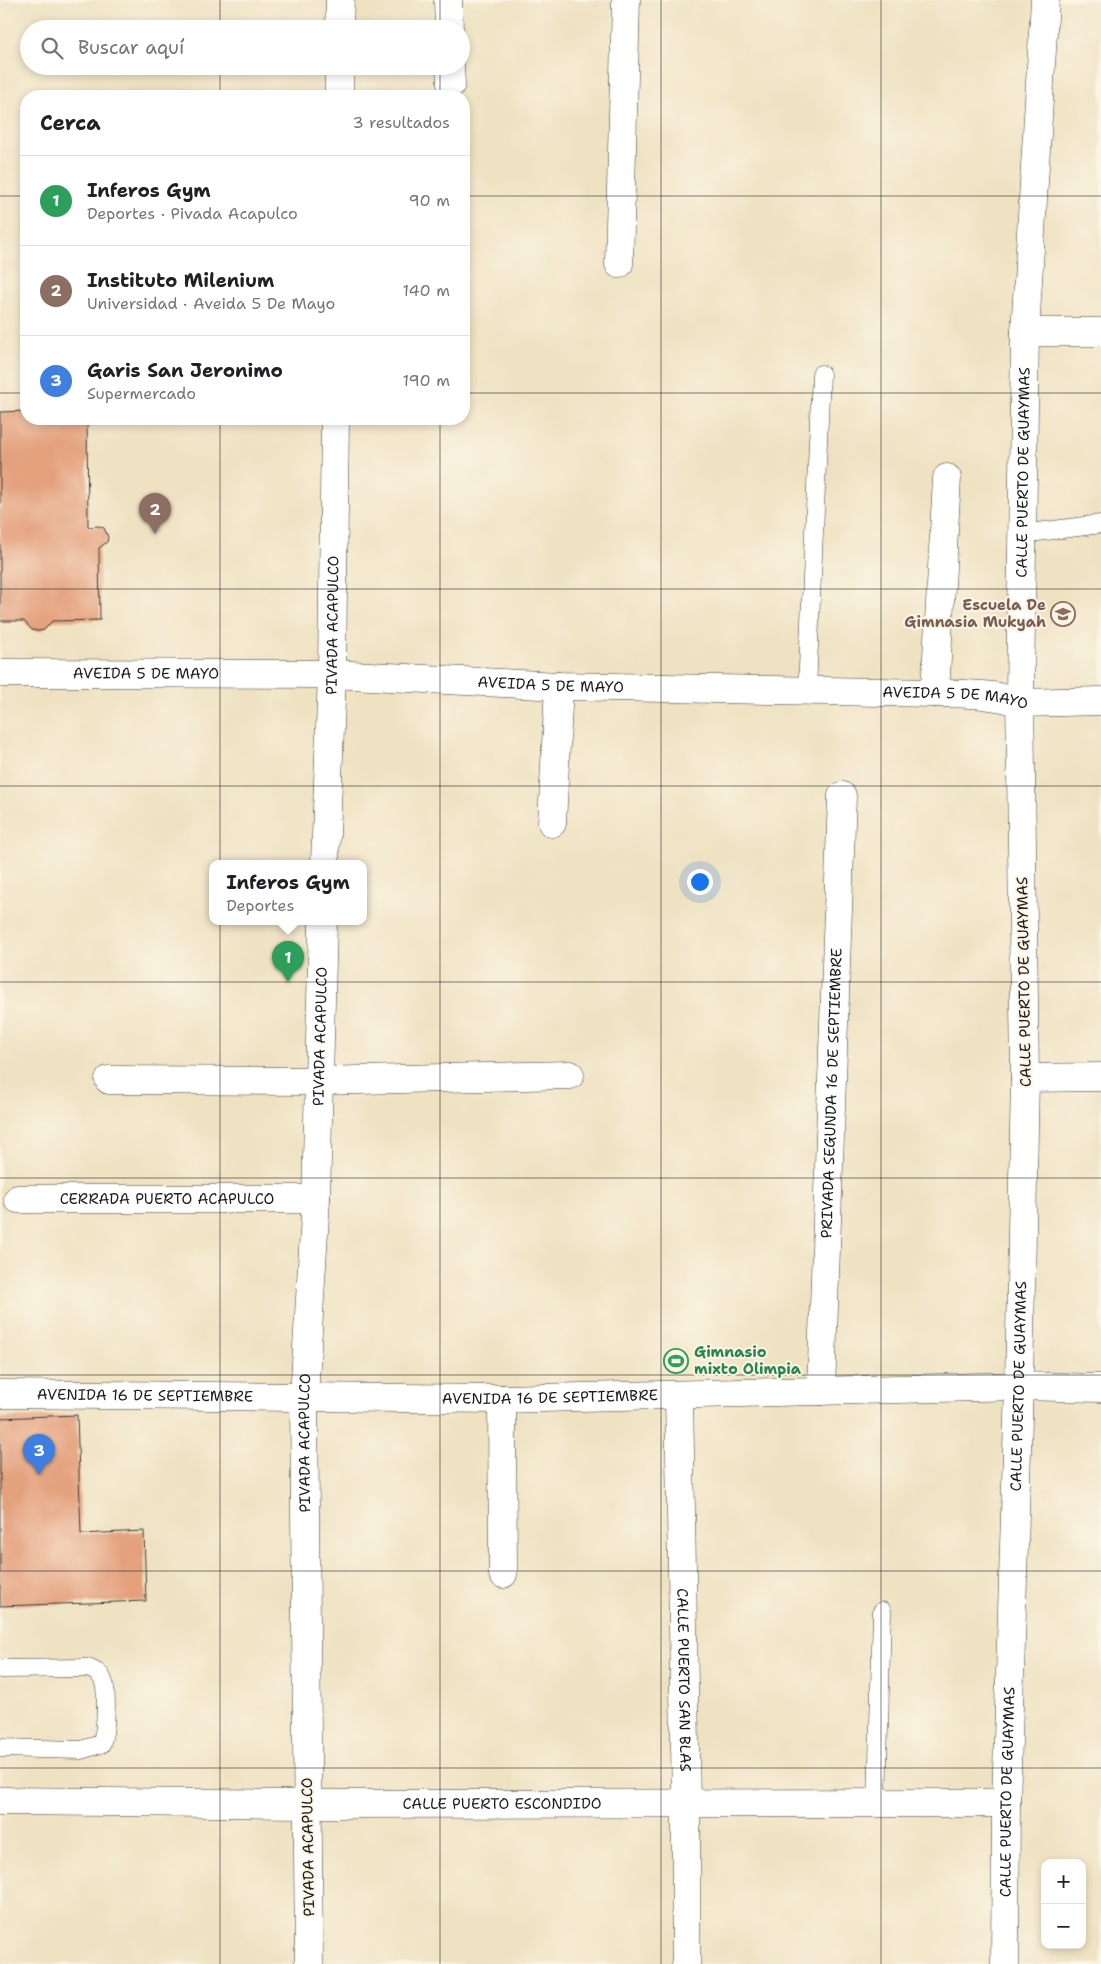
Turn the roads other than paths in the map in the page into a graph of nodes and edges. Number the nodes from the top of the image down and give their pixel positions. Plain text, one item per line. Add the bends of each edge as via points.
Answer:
1 (340, 0) edge
2 (448, 0) edge
3 (626, 0) edge
4 (1045, 0) edge
5 (339, 20) edge
6 (449, 20) edge
7 (339, 75) edge
8 (339, 90) edge
9 (619, 264) dead end
10 (1025, 332) junction
11 (1101, 332) edge
12 (822, 374) dead end
13 (335, 425) edge
14 (947, 478) dead end
15 (1101, 524) edge
16 (1022, 534) junction
17 (0, 673) edge
18 (332, 674) junction
19 (559, 686) junction
20 (807, 690) junction
21 (935, 693) junction
22 (1101, 701) edge
23 (1021, 703) junction
24 (842, 796) dead end
25 (552, 822) dead end
26 (325, 860) edge
27 (323, 925) edge
28 (570, 1075) dead end
29 (1101, 1077) edge
30 (1026, 1078) junction
31 (110, 1080) dead end
32 (318, 1081) junction
33 (18, 1199) dead end
34 (316, 1199) junction
35 (1019, 1386) junction
36 (1101, 1388) edge
37 (821, 1391) junction
38 (0, 1394) edge
39 (679, 1395) junction
40 (304, 1397) junction
41 (502, 1399) junction
42 (503, 1574) dead end
43 (882, 1611) dead end
44 (0, 1670) edge
45 (0, 1748) edge
46 (0, 1801) edge
47 (1006, 1802) junction
48 (686, 1803) junction
49 (877, 1803) junction
50 (308, 1804) junction
51 (309, 1964) edge
52 (686, 1964) edge
53 (1005, 1964) edge

1 - 5 street
2 - 6 street
3 - 9 street
4 - 10 street, CALLE PUERTO DE GUAYMAS
7 - 8 street
10 - 11 street
10 - 16 street, CALLE PUERTO DE GUAYMAS
12 - 20 lane
13 - 18 street, PIVADA ACAPULCO
14 - 21 street
15 - 16 lane
16 - 23 street, CALLE PUERTO DE GUAYMAS
17 - 18 street, AVEIDA 5 DE MAYO
18 - 19 street, AVEIDA 5 DE MAYO
18 - 26 street, PIVADA ACAPULCO
19 - 20 street, AVEIDA 5 DE MAYO
19 - 25 street
20 - 21 street, AVEIDA 5 DE MAYO
21 - 23 street, AVEIDA 5 DE MAYO via 993,696
22 - 23 street, AVEIDA 5 DE MAYO
23 - 30 street, CALLE PUERTO DE GUAYMAS
24 - 37 street, PRIVADA SEGUNDA 16 DE SEPTIEMBRE
27 - 32 street, PIVADA ACAPULCO
28 - 32 street
29 - 30 street
30 - 35 street, CALLE PUERTO DE GUAYMAS
31 - 32 street
32 - 34 street, PIVADA ACAPULCO
33 - 34 street, CERRADA PUERTO ACAPULCO
34 - 40 street, PIVADA ACAPULCO
35 - 36 street, AVENIDA 16 DE SEPTIEMBRE
35 - 37 street, AVENIDA 16 DE SEPTIEMBRE
35 - 47 street, CALLE PUERTO DE GUAYMAS
37 - 39 street, AVENIDA 16 DE SEPTIEMBRE
38 - 40 street, AVENIDA 16 DE SEPTIEMBRE
39 - 41 street, AVENIDA 16 DE SEPTIEMBRE
39 - 48 street, CALLE PUERTO SAN BLAS
40 - 41 street, AVENIDA 16 DE SEPTIEMBRE
40 - 50 street, PIVADA ACAPULCO
41 - 42 street
43 - 49 lane
44 - 45 lane via 88,1668 98,1672 103,1680 105,1698 105,1735 101,1744 81,1750
46 - 50 street, CALLE PUERTO ESCONDIDO
47 - 49 street, CALLE PUERTO ESCONDIDO
47 - 53 street, CALLE PUERTO DE GUAYMAS
48 - 49 street, CALLE PUERTO ESCONDIDO
48 - 50 street, CALLE PUERTO ESCONDIDO
48 - 52 street, CALLE PUERTO SAN BLAS
50 - 51 street, PIVADA ACAPULCO

